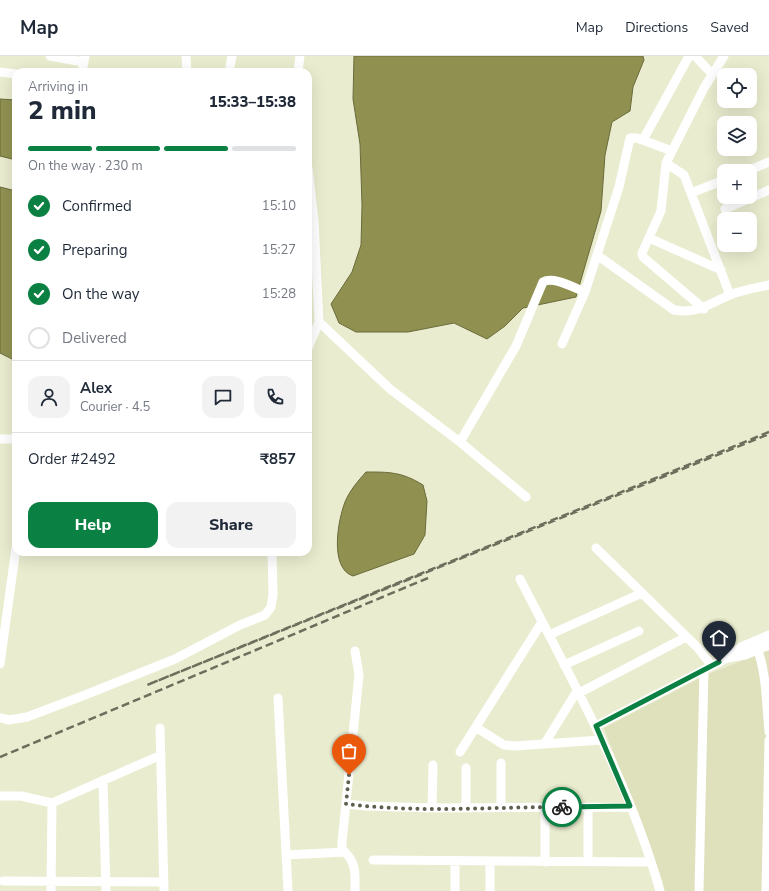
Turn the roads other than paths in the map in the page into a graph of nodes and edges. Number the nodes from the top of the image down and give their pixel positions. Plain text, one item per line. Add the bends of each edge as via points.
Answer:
1 (50, 56) edge
2 (186, 56) edge
3 (232, 56) edge
4 (300, 56) edge
5 (689, 56) edge
6 (695, 56) edge
7 (724, 56) edge
8 (84, 67) edge
9 (187, 68) edge
10 (230, 68) edge
11 (298, 68) edge
12 (0, 72) edge
13 (12, 74) edge
14 (712, 74) junction
15 (644, 140) junction
16 (672, 151) junction
17 (666, 162) junction
18 (769, 162) edge
19 (757, 167) edge
20 (717, 183) edge
21 (769, 190) edge
22 (692, 194) junction
23 (312, 204) edge
24 (725, 208) dead end
25 (649, 238) junction
26 (597, 255) junction
27 (721, 270) junction
28 (769, 285) edge
29 (584, 292) junction
30 (730, 295) junction
31 (704, 309) junction
32 (319, 322) junction
33 (312, 339) edge
34 (562, 344) dead end
35 (12, 438) edge
36 (0, 439) edge
37 (460, 442) junction
38 (526, 497) dead end
39 (596, 548) dead end
40 (15, 556) edge
41 (272, 556) edge
42 (520, 578) dead end
43 (642, 593) junction
44 (542, 622) junction
45 (639, 631) dead end
46 (549, 635) junction
47 (769, 635) edge
48 (686, 637) junction
49 (756, 645) junction
50 (769, 645) edge
51 (355, 651) dead end
52 (0, 664) edge
53 (564, 665) junction
54 (708, 668) junction
55 (578, 692) junction
56 (278, 698) dead end
57 (768, 711) edge
58 (0, 718) edge
59 (596, 726) junction
60 (160, 728) dead end
61 (477, 728) junction
62 (769, 732) edge
63 (601, 740) junction
64 (769, 740) edge
65 (545, 743) junction
66 (460, 752) dead end
67 (161, 755) junction
68 (501, 763) dead end
69 (433, 765) dead end
70 (466, 768) dead end
71 (103, 780) junction
72 (768, 792) edge
73 (0, 796) edge
74 (52, 803) junction
75 (346, 804) junction
76 (630, 806) junction
77 (500, 807) junction
78 (545, 807) junction
79 (588, 807) junction
80 (432, 808) junction
81 (466, 808) junction
82 (346, 852) junction
83 (286, 855) junction
84 (373, 860) dead end
85 (455, 862) junction
86 (490, 862) junction
87 (545, 862) junction
88 (588, 862) junction
89 (651, 862) junction
90 (3, 881) dead end
91 (51, 881) junction
92 (106, 886) edge
93 (164, 886) edge
94 (51, 891) edge
95 (288, 891) edge
96 (355, 891) edge
97 (455, 891) edge
98 (490, 891) edge
99 (660, 891) edge
100 (699, 891) edge
101 (766, 891) edge

1 - 8 street
2 - 9 street
3 - 10 street
4 - 11 street
5 - 15 street
6 - 14 street
7 - 14 street
12 - 13 street
14 - 16 street
15 - 16 street
15 - 26 street via 633,137 629,141 619,187
16 - 17 street
17 - 22 street via 684,175
17 - 25 street via 661,211
18 - 19 street
20 - 22 street
21 - 24 street
22 - 27 street
23 - 32 street
25 - 27 street
25 - 31 street via 642,256
26 - 29 street
26 - 31 street via 674,310 687,312
27 - 30 street
28 - 30 street
29 - 34 street
29 - 37 street via 555,281 543,282 516,346
30 - 31 street
32 - 33 street
32 - 37 street via 390,389
35 - 36 street
37 - 38 street
39 - 43 street
40 - 52 street
41 - 58 street via 273,595 271,608 265,615 175,659 78,698 27,717 9,720
42 - 44 street
43 - 46 street
43 - 48 street
44 - 46 street
44 - 61 street
45 - 53 street
46 - 53 street
47 - 49 street
48 - 54 street
48 - 55 street
49 - 50 street
49 - 54 street via 741,647
49 - 57 street via 765,683
51 - 75 street via 359,675
53 - 55 street
54 - 59 street
54 - 100 street
55 - 59 street
55 - 65 street
56 - 83 street
57 - 62 street
59 - 63 street
60 - 67 street
61 - 65 street via 504,745
61 - 66 street
63 - 65 street
63 - 76 street
64 - 72 street
67 - 71 street
67 - 93 street
68 - 77 street
69 - 80 street
70 - 81 street
71 - 74 street
71 - 92 street
72 - 101 street
73 - 74 street via 21,796
74 - 91 street
75 - 80 street
75 - 82 street via 342,849
76 - 79 street
76 - 89 street
77 - 78 street
77 - 81 street
78 - 79 street
78 - 87 street
79 - 88 street
80 - 81 street
82 - 83 street
82 - 96 street via 354,864
83 - 95 street
84 - 85 street
85 - 86 street
85 - 97 street
86 - 87 street
86 - 98 street
87 - 88 street
88 - 89 street
89 - 99 street
90 - 91 street
91 - 92 street
91 - 94 street
92 - 93 street

